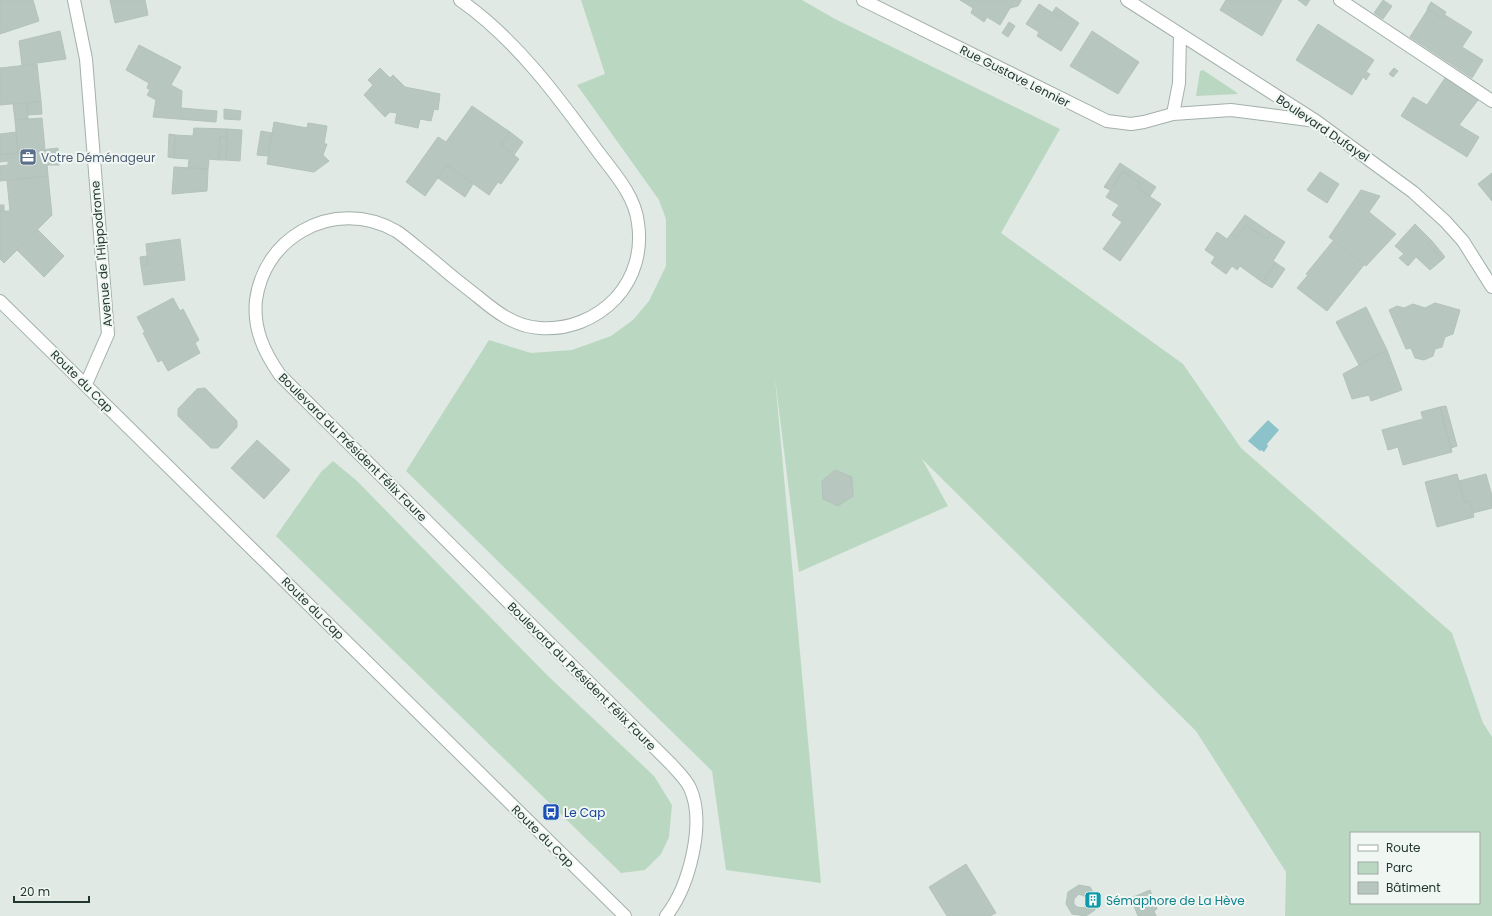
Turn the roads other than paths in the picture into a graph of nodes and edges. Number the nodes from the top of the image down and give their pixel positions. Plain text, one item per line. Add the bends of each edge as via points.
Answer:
1 (74, 0) edge
2 (460, 0) edge
3 (863, 0) edge
4 (1127, 0) edge
5 (1340, 0) edge
6 (1180, 35) junction
7 (1492, 101) edge
8 (1173, 114) junction
9 (1316, 121) junction
10 (1492, 287) edge
11 (0, 300) edge
12 (86, 384) junction
13 (625, 916) edge
14 (666, 916) edge

1 - 12 street, Avenue de l'Hippodrome via 86,59 108,334
2 - 14 street, Boulevard du Président Félix Faure via 510,43 544,82 568,110 629,194 638,221 639,253 624,289 598,314 578,324 538,328 517,323 497,313 397,232 370,220 344,218 310,226 290,238 274,254 258,289 255,308 256,328 262,345 280,375 671,764 690,787 698,817 697,838 684,881 673,907
3 - 8 street, Rue Gustave Lennier via 1098,118 1131,124
4 - 6 street, Boulevard Dufayel
5 - 7 street
6 - 8 street via 1179,83
6 - 9 street, Boulevard Dufayel
8 - 9 street, Rue Gustave Lennier via 1231,110
9 - 10 street, Boulevard Dufayel via 1413,192 1445,221 1467,247
11 - 12 street, Route du Cap
12 - 13 street, Route du Cap

